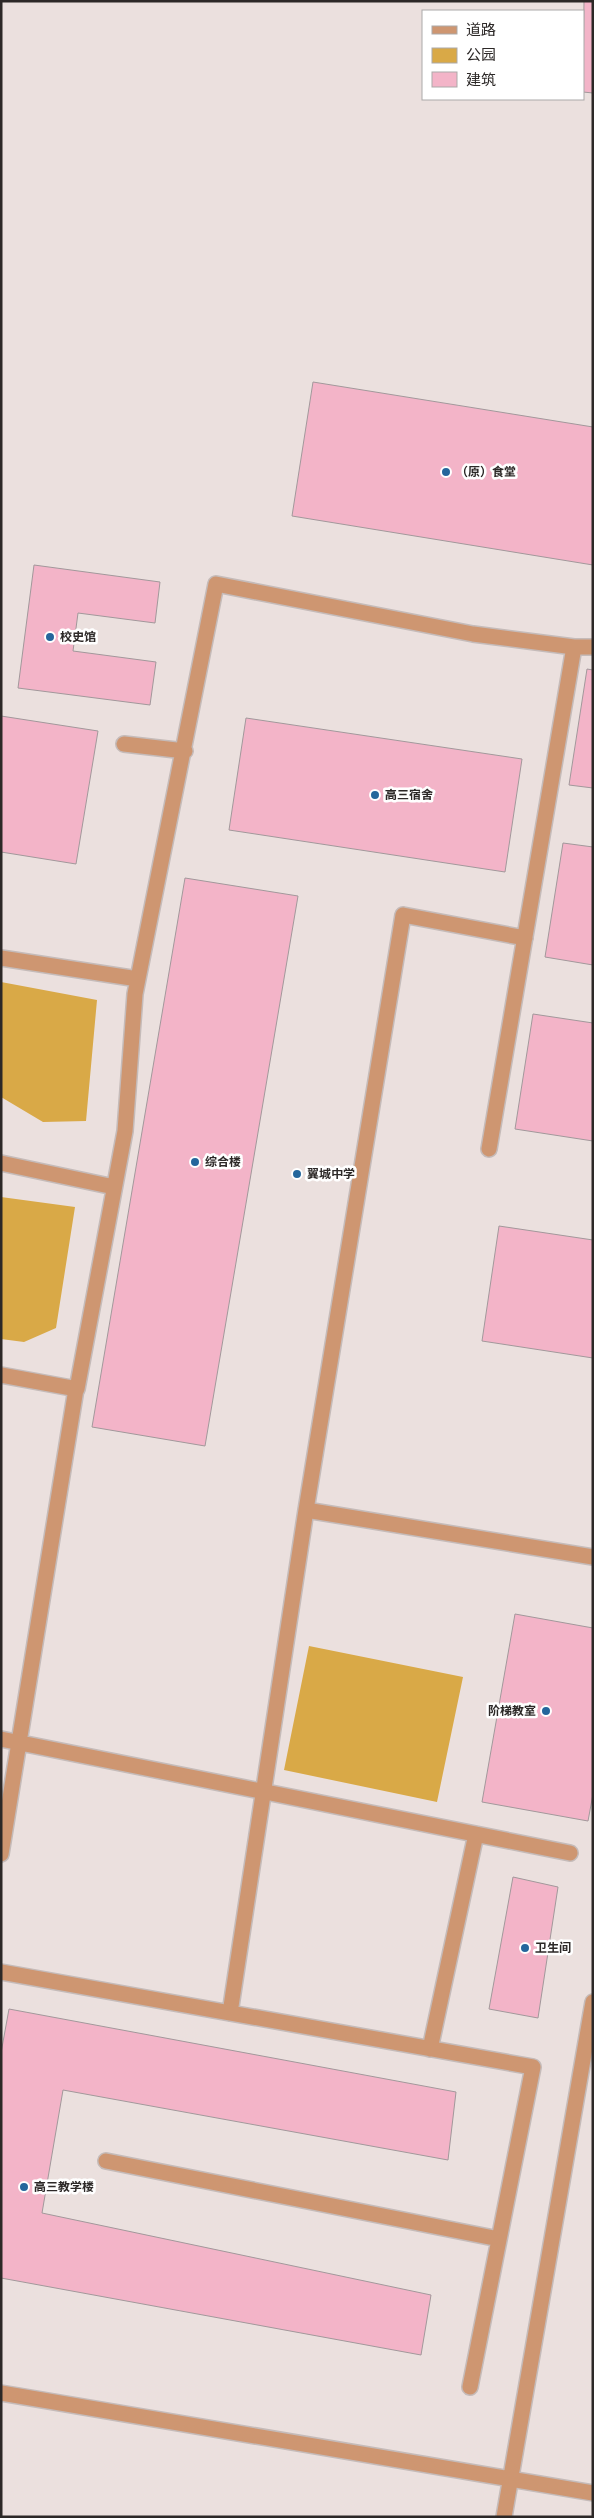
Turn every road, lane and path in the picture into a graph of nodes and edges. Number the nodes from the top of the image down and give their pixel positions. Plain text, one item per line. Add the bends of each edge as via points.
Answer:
1 (574, 647) junction
2 (593, 647) edge
3 (124, 744) dead end
4 (184, 751) junction
5 (525, 938) junction
6 (1, 958) edge
7 (138, 979) junction
8 (489, 1149) dead end
9 (1, 1163) edge
10 (114, 1187) junction
11 (1, 1375) edge
12 (76, 1389) junction
13 (306, 1510) junction
14 (593, 1557) edge
15 (1, 1739) edge
16 (19, 1744) junction
17 (264, 1791) junction
18 (476, 1834) junction
19 (570, 1853) dead end
20 (1, 1854) edge
21 (1, 1972) edge
22 (593, 2002) edge
23 (230, 2013) junction
24 (591, 2019) edge
25 (430, 2049) junction
26 (106, 2161) dead end
27 (499, 2239) junction
28 (470, 2387) dead end
29 (1, 2393) edge
30 (510, 2479) junction
31 (593, 2493) edge
32 (504, 2517) edge

1 - 2 street
1 - 4 street via 473,634 216,584
1 - 5 street
3 - 4 street
4 - 7 street
5 - 8 street
5 - 13 street via 403,915
6 - 7 street
7 - 10 street via 125,1131
9 - 10 street
10 - 12 street
11 - 12 street
12 - 16 street
13 - 14 street
13 - 17 street
15 - 16 street
16 - 17 street
16 - 20 street
17 - 18 street
17 - 23 street
18 - 19 street
18 - 25 street
21 - 23 street
22 - 24 street
23 - 25 street
24 - 30 street
25 - 27 street via 533,2067
26 - 27 street
27 - 28 street
29 - 30 street
30 - 31 street
30 - 32 street

